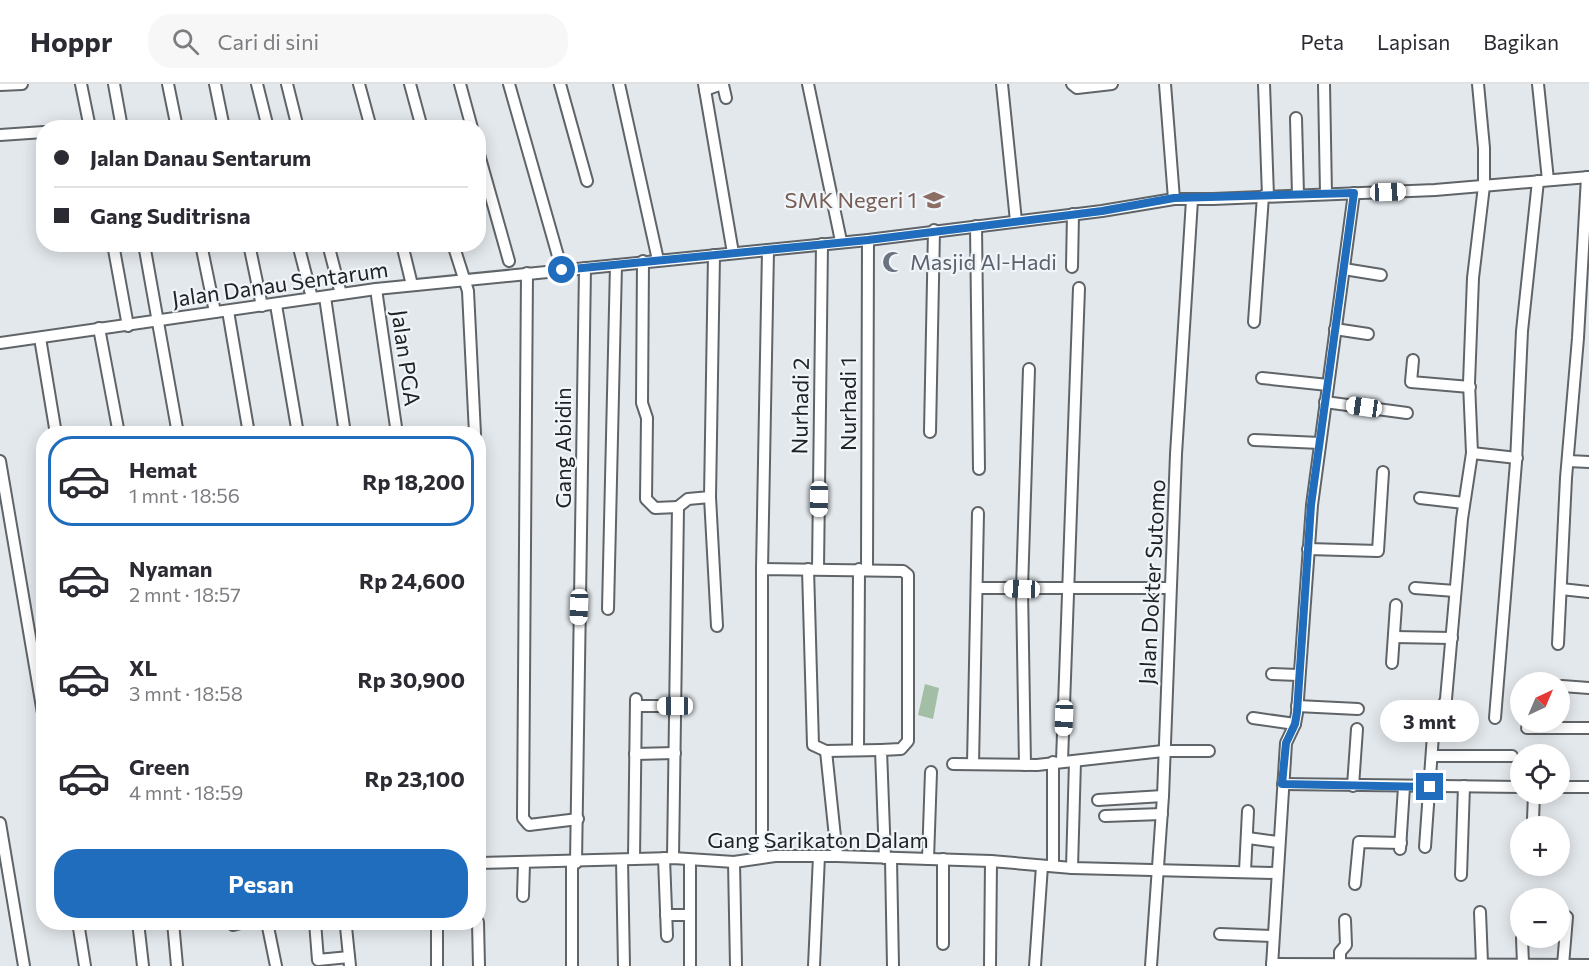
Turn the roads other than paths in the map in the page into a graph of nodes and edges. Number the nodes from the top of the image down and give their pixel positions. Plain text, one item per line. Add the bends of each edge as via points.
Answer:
1 (22, 84) edge
2 (81, 84) edge
3 (114, 84) edge
4 (168, 84) edge
5 (214, 84) edge
6 (257, 84) edge
7 (287, 84) edge
8 (359, 84) edge
9 (410, 84) edge
10 (460, 84) edge
11 (509, 84) edge
12 (560, 84) edge
13 (619, 84) edge
14 (722, 84) edge
15 (808, 84) edge
16 (1002, 84) edge
17 (1072, 84) edge
18 (1112, 84) edge
19 (1165, 84) edge
20 (1264, 84) edge
21 (1324, 84) edge
22 (1478, 84) edge
23 (1538, 84) edge
24 (0, 85) edge
25 (705, 87) edge
26 (726, 98) dead end
27 (1296, 118) dead end
28 (88, 120) edge
29 (121, 120) edge
30 (175, 120) edge
31 (222, 120) edge
32 (266, 120) edge
33 (296, 120) edge
34 (368, 120) edge
35 (420, 120) edge
36 (470, 120) edge
37 (36, 133) edge
38 (0, 135) edge
39 (1588, 177) edge
40 (486, 179) edge
41 (1543, 181) junction
42 (587, 182) dead end
43 (1484, 186) junction
44 (1354, 193) junction
45 (1326, 194) junction
46 (1298, 195) junction
47 (1265, 196) junction
48 (1174, 198) junction
49 (1192, 200) junction
50 (1073, 214) junction
51 (1016, 221) junction
52 (976, 226) junction
53 (934, 230) junction
54 (868, 240) junction
55 (842, 241) junction
56 (822, 244) junction
57 (768, 250) junction
58 (114, 252) edge
59 (146, 252) edge
60 (203, 252) edge
61 (251, 252) edge
62 (300, 252) edge
63 (330, 252) edge
64 (404, 252) edge
65 (455, 252) edge
66 (734, 253) junction
67 (714, 255) junction
68 (658, 260) junction
69 (643, 261) junction
70 (616, 265) junction
71 (1072, 267) dead end
72 (511, 268) junction
73 (585, 268) junction
74 (1344, 269) junction
75 (562, 270) junction
76 (527, 273) junction
77 (1382, 274) dead end
78 (463, 280) junction
79 (412, 285) junction
80 (1079, 288) dead end
81 (376, 289) junction
82 (341, 294) junction
83 (325, 297) junction
84 (312, 298) junction
85 (276, 304) junction
86 (262, 306) junction
87 (228, 311) junction
88 (215, 312) junction
89 (159, 321) junction
90 (1254, 322) dead end
91 (128, 326) junction
92 (99, 328) junction
93 (1335, 329) junction
94 (1368, 334) dead end
95 (40, 338) junction
96 (0, 343) edge
97 (1413, 360) dead end
98 (1029, 369) dead end
99 (1262, 378) dead end
100 (1328, 385) junction
101 (1470, 387) junction
102 (1325, 402) junction
103 (1407, 413) dead end
104 (55, 426) edge
105 (117, 426) edge
106 (177, 426) edge
107 (248, 426) edge
108 (297, 426) edge
109 (344, 426) edge
110 (396, 426) edge
111 (475, 426) edge
112 (930, 432) dead end
113 (1254, 440) dead end
114 (1320, 444) junction
115 (1472, 453) junction
116 (1517, 458) junction
117 (0, 461) edge
118 (1568, 461) junction
119 (1589, 462) edge
120 (979, 469) dead end
121 (1383, 472) dead end
122 (710, 497) junction
123 (1420, 498) dead end
124 (1464, 503) junction
125 (678, 507) junction
126 (978, 513) dead end
127 (1308, 549) junction
128 (762, 569) junction
129 (813, 569) junction
130 (863, 569) junction
131 (977, 588) junction
132 (1170, 588) junction
133 (1415, 588) dead end
134 (1022, 589) junction
135 (1070, 589) junction
136 (1561, 589) junction
137 (1455, 591) junction
138 (1589, 591) edge
139 (1396, 606) dead end
140 (608, 609) dead end
141 (717, 626) dead end
142 (1394, 637) junction
143 (1452, 638) junction
144 (1558, 644) dead end
145 (1392, 663) dead end
146 (36, 672) edge
147 (1272, 674) dead end
148 (1298, 675) junction
149 (1570, 687) edge
150 (1589, 688) edge
151 (675, 706) junction
152 (1297, 706) junction
153 (1358, 709) dead end
154 (1253, 718) dead end
155 (1495, 718) dead end
156 (1295, 724) junction
157 (1570, 728) edge
158 (1589, 728) edge
159 (1357, 729) dead end
160 (858, 749) junction
161 (880, 750) junction
162 (1163, 751) junction
163 (1209, 751) dead end
164 (826, 752) junction
165 (675, 753) junction
166 (635, 754) junction
167 (1432, 756) junction
168 (1510, 756) edge
169 (1058, 761) junction
170 (1075, 761) junction
171 (953, 764) dead end
172 (974, 764) junction
173 (1025, 765) junction
174 (931, 772) dead end
175 (1282, 784) junction
176 (1353, 786) junction
177 (1464, 786) junction
178 (1404, 787) junction
179 (1430, 787) junction
180 (1510, 787) edge
181 (1570, 787) edge
182 (1589, 787) edge
183 (1163, 796) junction
184 (1098, 800) dead end
185 (1248, 811) dead end
186 (1162, 814) junction
187 (1105, 816) dead end
188 (578, 819) junction
189 (0, 823) edge
190 (1248, 838) junction
191 (1278, 842) junction
192 (1425, 847) dead end
193 (819, 856) junction
194 (837, 856) junction
195 (762, 857) junction
196 (668, 858) junction
197 (888, 858) junction
198 (634, 859) junction
199 (928, 859) junction
200 (943, 859) junction
201 (622, 860) junction
202 (690, 860) junction
203 (991, 861) junction
204 (734, 862) junction
205 (524, 863) junction
206 (574, 863) junction
207 (486, 864) edge
208 (1047, 866) junction
209 (1072, 867) junction
210 (1157, 869) junction
211 (1245, 872) junction
212 (1277, 873) junction
213 (1461, 875) dead end
214 (1355, 884) dead end
215 (523, 896) dead end
216 (1480, 912) dead end
217 (666, 915) junction
218 (690, 915) junction
219 (1345, 920) dead end
220 (79, 930) edge
221 (139, 930) edge
222 (174, 930) edge
223 (269, 930) edge
224 (316, 930) edge
225 (346, 930) edge
226 (437, 930) edge
227 (478, 930) edge
228 (1220, 934) dead end
229 (667, 936) dead end
230 (1273, 936) junction
231 (943, 944) dead end
232 (1522, 948) edge
233 (1565, 948) edge
234 (350, 962) edge
235 (1340, 963) junction
236 (990, 964) edge
237 (1480, 964) edge
238 (1522, 964) junction
239 (1563, 964) edge
240 (1272, 965) edge
241 (1365, 965) edge
242 (1589, 965) edge
243 (24, 966) edge
244 (85, 966) edge
245 (143, 966) edge
246 (177, 966) edge
247 (276, 966) edge
248 (437, 966) edge
249 (479, 966) edge
250 (572, 966) edge
251 (624, 966) edge
252 (690, 966) edge
253 (736, 966) edge
254 (813, 966) edge
255 (893, 966) edge
256 (1035, 966) edge
257 (1151, 966) edge

1 - 24 street
2 - 28 street
3 - 29 street
4 - 30 street
5 - 31 street
6 - 32 street
7 - 33 street
8 - 34 street
9 - 35 street
10 - 36 street
11 - 75 street
12 - 42 street
13 - 68 street
14 - 25 street
14 - 26 street
15 - 55 street
16 - 51 street
17 - 18 street via 1077,88
19 - 48 street
20 - 47 street
21 - 45 street
22 - 43 street
23 - 41 street
25 - 66 street
27 - 46 street
37 - 38 street
39 - 41 street, Jalan Danau Sentarum
39 - 118 street
40 - 72 street
41 - 43 street, Jalan Danau Sentarum
41 - 116 street via 1522,331
43 - 44 street, Jalan Danau Sentarum
43 - 101 street via 1473,278
44 - 45 street, Jalan Danau Sentarum
44 - 74 street
45 - 46 street, Jalan Danau Sentarum
46 - 47 street, Jalan Danau Sentarum
47 - 49 street, Jalan Danau Sentarum
47 - 90 street
48 - 49 street, Jalan Danau Sentarum
48 - 50 street, Jalan Danau Sentarum
49 - 132 street, Jalan Dokter Sutomo
50 - 51 street, Jalan Danau Sentarum
50 - 71 street
51 - 52 street, Jalan Danau Sentarum
52 - 53 street, Jalan Danau Sentarum
52 - 120 street
53 - 54 street, Jalan Danau Sentarum
53 - 112 street
54 - 55 street, Jalan Danau Sentarum
54 - 130 street, Nurhadi 1
55 - 56 street, Jalan Danau Sentarum
56 - 57 street, Jalan Danau Sentarum
56 - 129 street, Nurhadi 2
57 - 66 street, Jalan Danau Sentarum
57 - 128 street
58 - 91 street
59 - 89 street
60 - 88 street
61 - 86 street
62 - 84 street
63 - 82 street
64 - 79 street
65 - 78 street
66 - 67 street, Jalan Danau Sentarum
67 - 68 street, Jalan Danau Sentarum
67 - 122 street
68 - 69 street, Jalan Danau Sentarum
69 - 70 street, Jalan Danau Sentarum
69 - 125 street via 646,499 652,507
70 - 73 street, Jalan Danau Sentarum
70 - 140 street
72 - 76 street, Jalan Danau Sentarum
72 - 78 street, Jalan Danau Sentarum
73 - 75 street, Jalan Danau Sentarum
73 - 188 street, Gang Abidin
74 - 77 street
74 - 93 street
75 - 76 street, Jalan Danau Sentarum
76 - 188 street via 523,820 529,825
78 - 79 street, Jalan Danau Sentarum
78 - 111 street via 468,291
79 - 81 street, Jalan Danau Sentarum
80 - 135 street
81 - 82 street, Jalan Danau Sentarum
81 - 110 street, Jalan PGA
82 - 83 street, Jalan Danau Sentarum
83 - 84 street, Jalan Danau Sentarum
83 - 109 street
84 - 85 street, Jalan Danau Sentarum
85 - 86 street, Jalan Danau Sentarum
85 - 108 street
86 - 87 street, Jalan Danau Sentarum
87 - 88 street, Jalan Danau Sentarum
87 - 107 street
88 - 89 street, Jalan Danau Sentarum
89 - 91 street, Jalan Danau Sentarum
89 - 106 street
91 - 92 street, Jalan Danau Sentarum
92 - 95 street, Jalan Danau Sentarum
92 - 105 street
93 - 94 street
93 - 100 street
95 - 96 street, Jalan Danau Sentarum
95 - 104 street
97 - 101 street via 1412,382
98 - 134 street
99 - 100 street
100 - 102 street
101 - 115 street
102 - 103 street
102 - 114 street
113 - 114 street
114 - 127 street
115 - 116 street
115 - 124 street
116 - 155 street
117 - 146 street
118 - 119 street
118 - 136 street
121 - 127 street via 1378,551
122 - 125 street via 687,499
122 - 141 street
123 - 124 street
124 - 137 street
125 - 151 street
126 - 131 street
127 - 148 street
128 - 129 street
128 - 195 street
129 - 130 street
129 - 164 street, Nurhadi 2 via 812,741 816,748
130 - 160 street, Nurhadi 1
130 - 161 street via 904,571 908,576 908,741 901,749
131 - 134 street
131 - 172 street
132 - 135 street
132 - 162 street, Jalan Dokter Sutomo
133 - 137 street
134 - 135 street
134 - 173 street
135 - 169 street
136 - 138 street
136 - 144 street
137 - 143 street
139 - 142 street
142 - 143 street
142 - 145 street
143 - 167 street via 1445,707 1435,729
147 - 148 street
148 - 152 street
149 - 150 street
151 - 165 street
151 - 166 street via 636,702
152 - 153 street
152 - 156 street
154 - 156 street
156 - 175 street via 1286,743
157 - 158 street
159 - 176 street
160 - 161 street
160 - 164 street
161 - 197 street
162 - 163 street
162 - 170 street
162 - 183 street, Jalan Dokter Sutomo
164 - 194 street
165 - 166 street
165 - 196 street
166 - 198 street
167 - 168 street
167 - 179 street
169 - 170 street
169 - 173 street
169 - 208 street
170 - 209 street
171 - 172 street
172 - 173 street
174 - 199 street
175 - 176 street
175 - 191 street
176 - 178 street
177 - 179 street
177 - 180 street
177 - 213 street
178 - 179 street
178 - 214 street via 1401,846 1359,842
179 - 192 street
181 - 182 street
183 - 184 street
183 - 186 street, Jalan Dokter Sutomo
185 - 190 street
186 - 187 street
186 - 210 street, Jalan Dokter Sutomo
188 - 206 street, Gang Abidin
189 - 243 street
190 - 191 street
190 - 211 street
191 - 212 street
193 - 194 street, Gang Sarikaton Dalam
193 - 195 street, Gang Sarikaton Dalam
193 - 254 street
194 - 197 street, Gang Sarikaton Dalam
195 - 204 street, Gang Sarikaton Dalam
196 - 198 street, Gang Sarikaton Dalam
196 - 202 street, Gang Sarikaton Dalam
196 - 217 street
197 - 199 street, Gang Sarikaton Dalam
197 - 255 street
198 - 201 street, Gang Sarikaton Dalam
199 - 200 street, Gang Sarikaton Dalam
200 - 203 street, Gang Sarikaton Dalam
200 - 231 street
201 - 206 street, Gang Sarikaton Dalam
201 - 251 street
202 - 204 street, Gang Sarikaton Dalam
202 - 218 street
203 - 208 street, Gang Sarikaton Dalam
203 - 236 street
204 - 253 street
205 - 206 street, Gang Sarikaton Dalam
205 - 207 street, Gang Sarikaton Dalam
205 - 215 street
206 - 250 street, Gang Abidin
208 - 209 street, Gang Sarikaton Dalam
208 - 256 street
209 - 210 street, Gang Sarikaton Dalam
210 - 211 street, Gang Sarikaton Dalam
210 - 257 street, Jalan Dokter Sutomo
211 - 212 street, Gang Sarikaton Dalam
212 - 230 street
216 - 237 street
217 - 218 street
217 - 229 street
218 - 252 street
219 - 235 street via 1346,945 1340,952
220 - 244 street
221 - 245 street
222 - 246 street
223 - 247 street
224 - 234 street via 318,960
225 - 234 street
226 - 248 street
227 - 249 street
228 - 230 street
230 - 240 street
232 - 238 street
233 - 239 street
235 - 240 street
235 - 241 street
237 - 238 street
237 - 241 street
238 - 239 street
239 - 242 street

